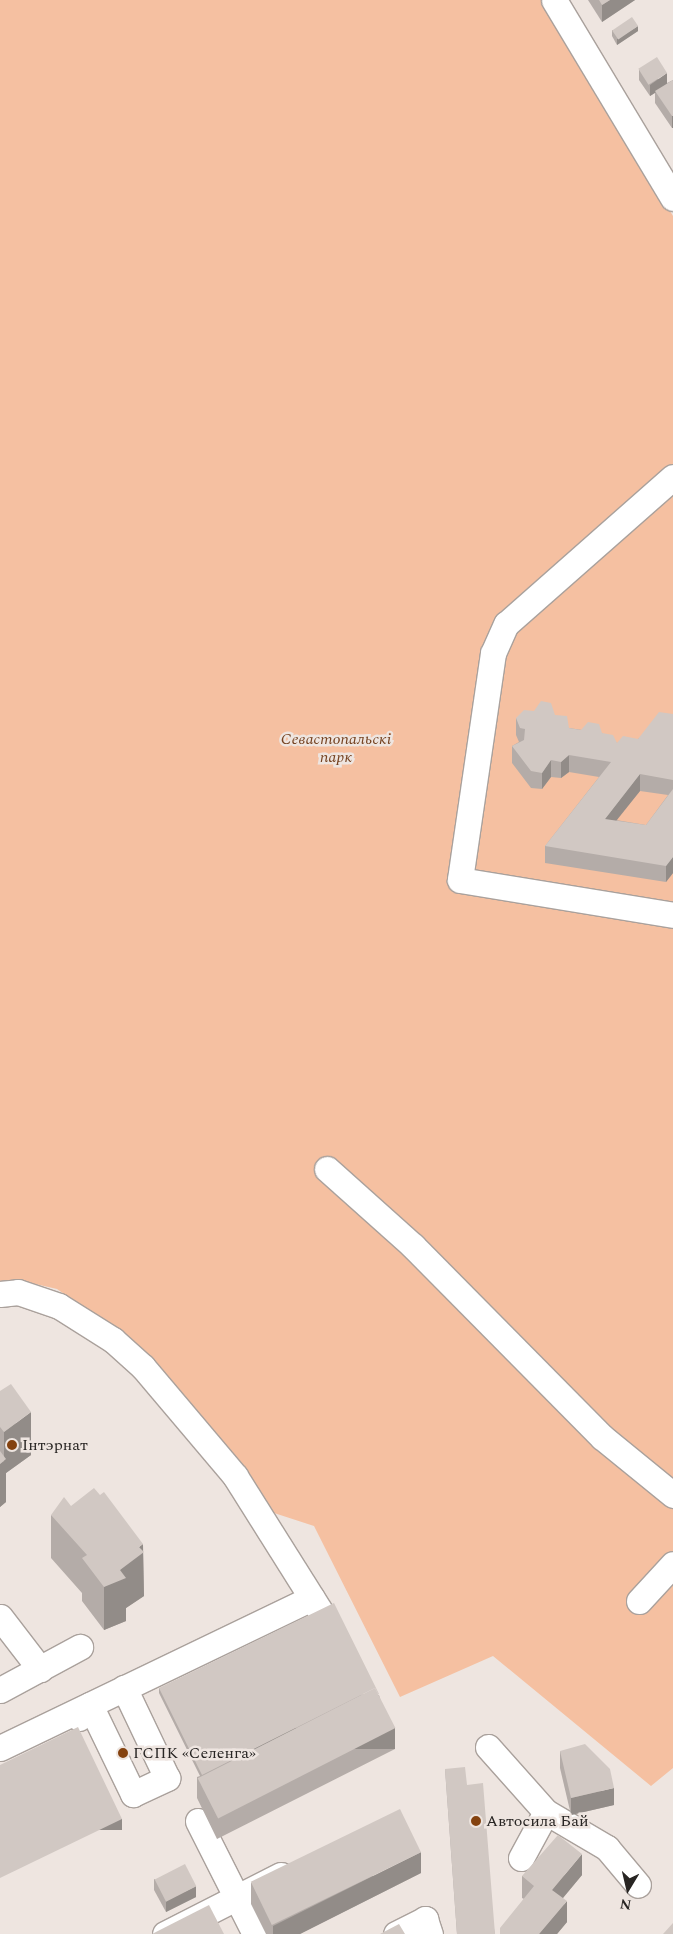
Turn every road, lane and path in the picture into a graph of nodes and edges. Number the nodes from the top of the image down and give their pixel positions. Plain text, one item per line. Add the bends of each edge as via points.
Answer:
1 (554, 0) edge
2 (664, 162) edge
3 (673, 198) edge
4 (673, 477) edge
5 (673, 915) edge
6 (327, 1169) dead end
7 (0, 1294) edge
8 (673, 1495) edge
9 (673, 1564) edge
10 (639, 1601) dead end
11 (3, 1627) edge
12 (80, 1647) dead end
13 (40, 1669) junction
14 (124, 1688) junction
15 (0, 1690) edge
16 (90, 1704) junction
17 (67, 1744) edge
18 (488, 1747) dead end
19 (0, 1748) edge
20 (546, 1812) junction
21 (198, 1821) dead end
22 (522, 1858) dead end
23 (304, 1863) edge
24 (638, 1885) dead end
25 (236, 1898) junction
26 (166, 1934) edge
27 (255, 1934) edge
28 (396, 1934) edge
29 (430, 1934) edge

1 - 2 street
2 - 3 street
4 - 5 street via 506,624 493,653 460,880
6 - 8 street via 412,1246 602,1437
7 - 14 street via 18,1292 59,1306 112,1340 143,1367 235,1476 317,1606
9 - 10 street
11 - 13 street
12 - 13 street
13 - 15 street
14 - 16 street
14 - 16 street via 167,1778 133,1794
16 - 17 street via 68,1734
16 - 19 street
18 - 20 street
20 - 22 street
20 - 24 street via 607,1848
21 - 25 street
23 - 25 street
25 - 26 street
25 - 27 street
28 - 29 street via 425,1919

